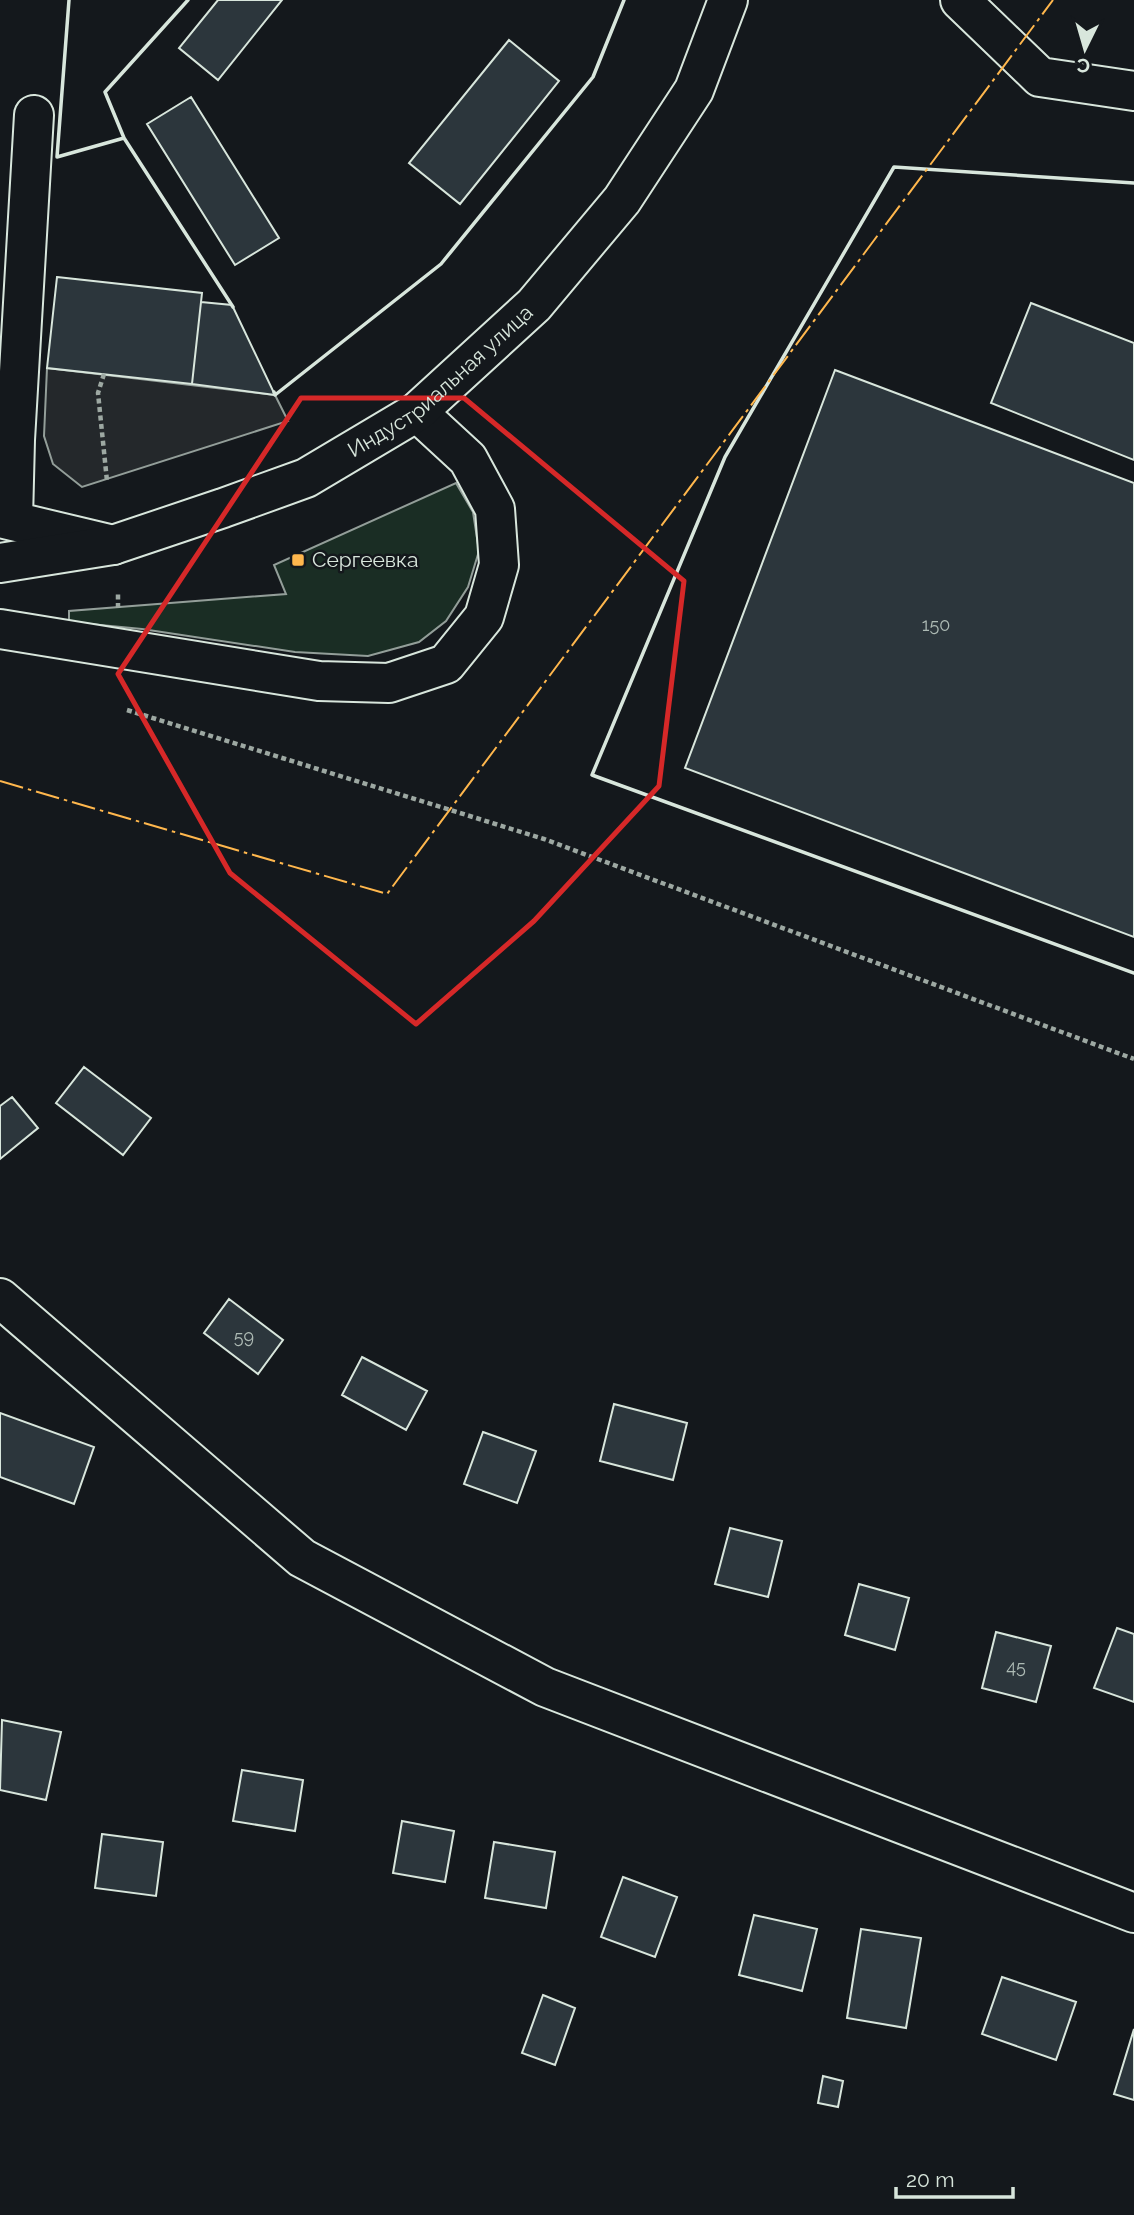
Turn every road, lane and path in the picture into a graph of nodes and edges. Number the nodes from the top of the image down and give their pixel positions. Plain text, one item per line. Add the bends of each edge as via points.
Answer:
1 (727, 0) edge
2 (960, 0) edge
3 (1134, 91) edge
4 (34, 115) dead end
5 (104, 374) dead end
6 (416, 412) junction
7 (107, 481) dead end
8 (6, 519) edge
9 (113, 545) junction
10 (0, 563) edge
11 (0, 629) edge
12 (127, 710) dead end
13 (1134, 1059) edge
14 (0, 1298) edge
15 (1134, 1913) edge

1 - 6 street, Индустриальная улица via 694,90 622,200 534,305
2 - 3 street via 1040,77
4 - 8 street via 15,440
5 - 7 path via 98,393
6 - 9 street, Индустриальная улица via 306,478
6 - 11 street via 468,459 495,509 499,565 484,617 446,664 389,683 319,681
8 - 9 street
9 - 10 street, Индустриальная улица
12 - 13 path via 544,839
14 - 15 street via 302,1558 545,1687

